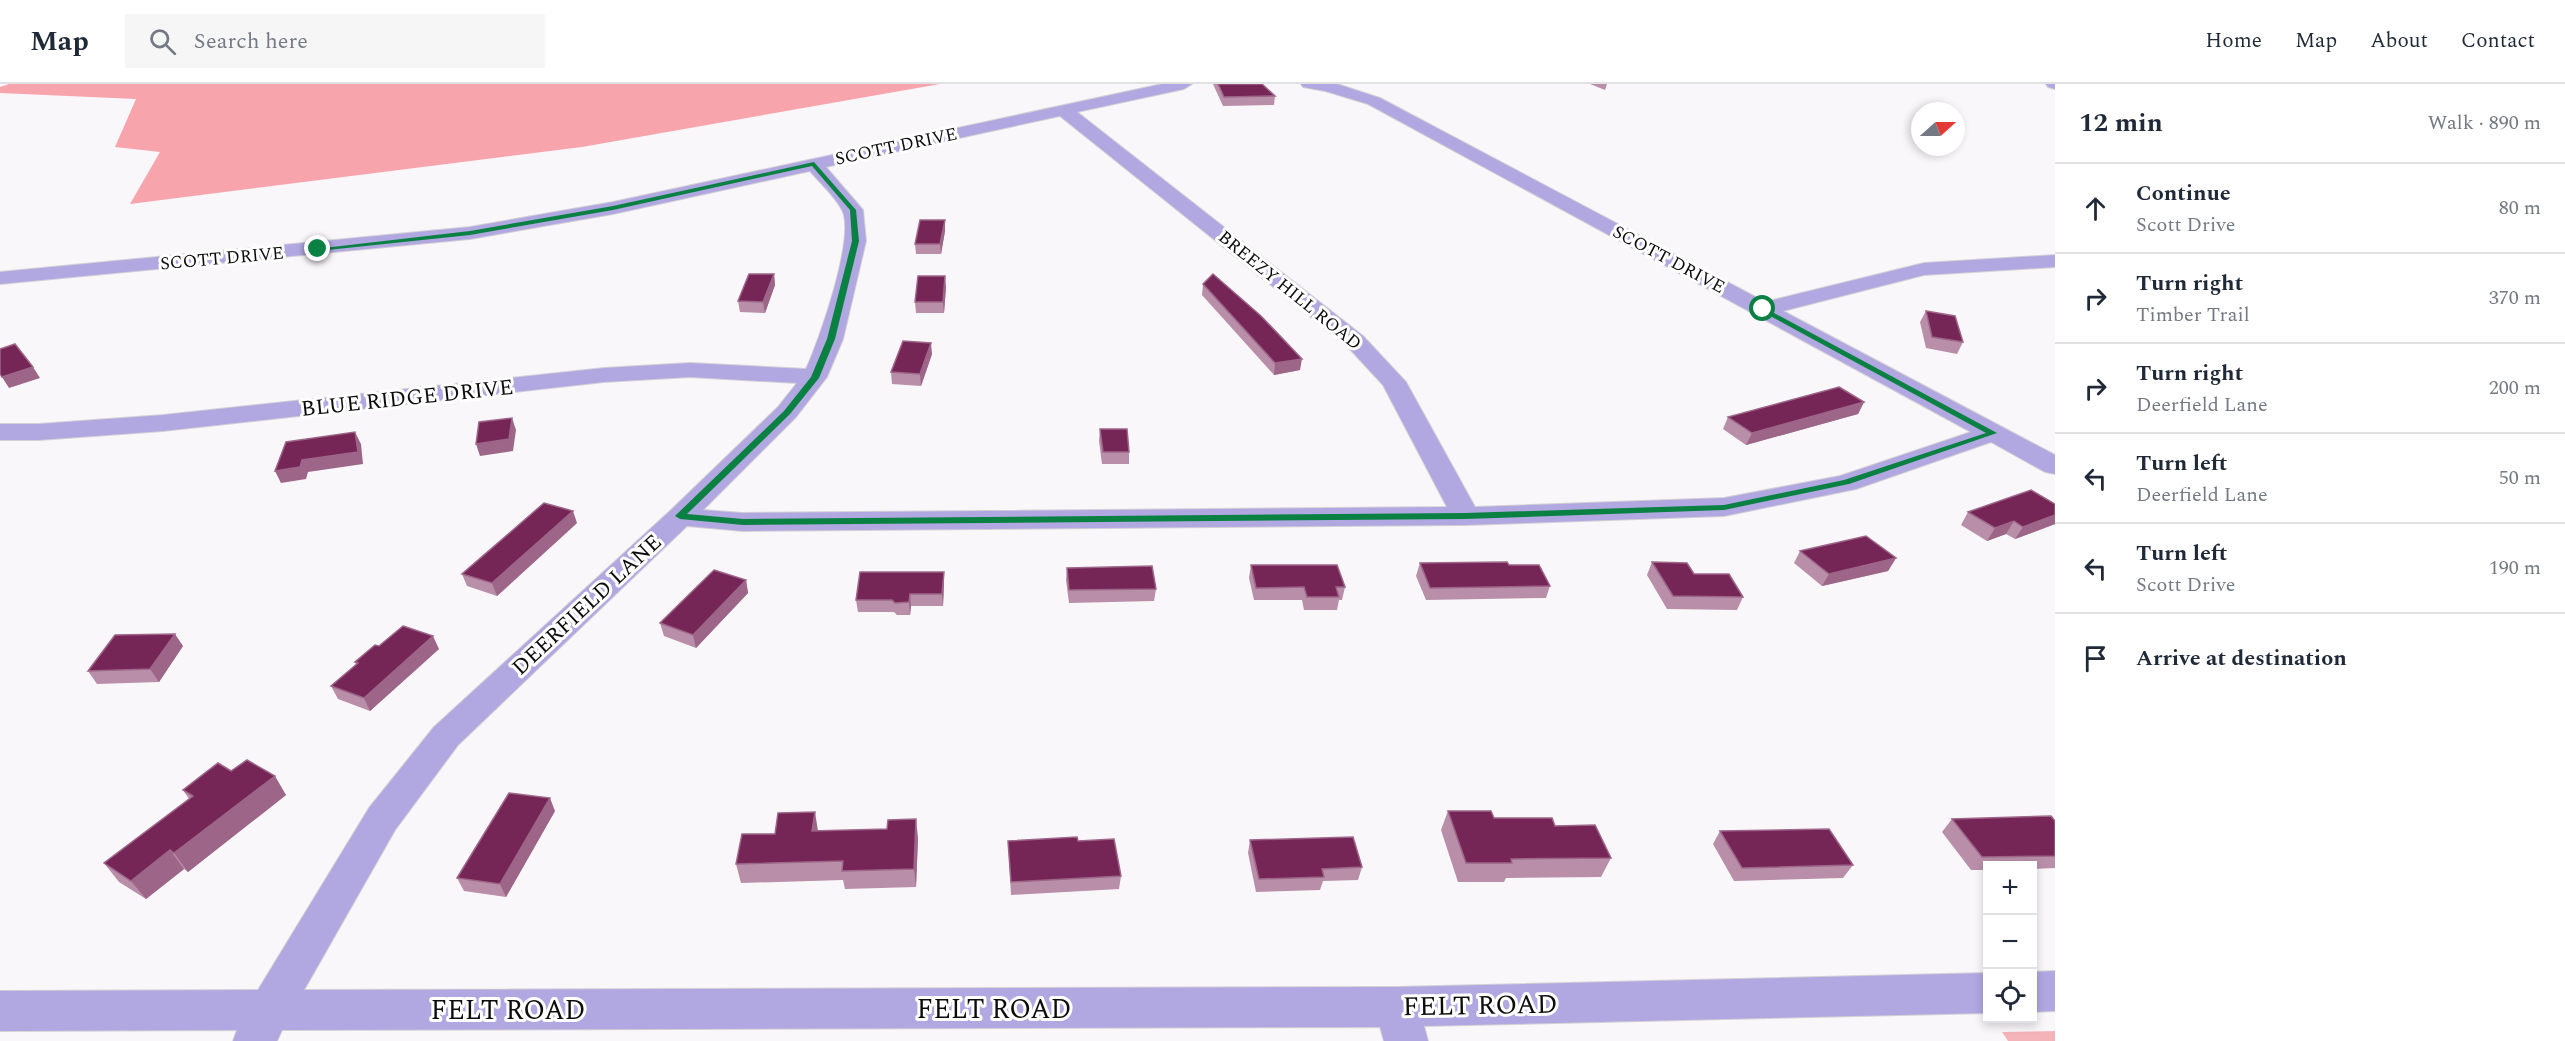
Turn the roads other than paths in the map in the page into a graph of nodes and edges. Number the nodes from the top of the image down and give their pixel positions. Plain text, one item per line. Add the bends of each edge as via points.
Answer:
1 (1184, 84) edge
2 (1309, 84) edge
3 (1062, 109) junction
4 (814, 164) junction
5 (2055, 261) edge
6 (29, 276) junction
7 (0, 278) edge
8 (0, 296) edge
9 (1763, 309) junction
10 (815, 378) junction
11 (0, 432) edge
12 (1993, 433) junction
13 (2055, 466) edge
14 (680, 516) junction
15 (1465, 516) junction
16 (2055, 991) edge
17 (2037, 992) edge
18 (1983, 993) edge
19 (0, 1011) edge
20 (1401, 1024) edge
21 (262, 1026) edge

1 - 3 street, SCOTT DRIVE
2 - 9 street, SCOTT DRIVE via 1374,101
3 - 4 street, SCOTT DRIVE
3 - 15 street, BREEZY HILL ROAD via 1355,341 1394,382
4 - 6 street, SCOTT DRIVE via 613,208 470,233
4 - 10 street, DEERFIELD LANE via 853,210 856,241 831,339
5 - 9 street via 1924,269
6 - 7 street, SCOTT DRIVE
6 - 8 street
9 - 12 street, SCOTT DRIVE
10 - 11 street, BLUE RIDGE DRIVE via 690,370 604,375 164,423
10 - 14 street, DEERFIELD LANE via 787,412
12 - 13 street, SCOTT DRIVE
12 - 15 street via 1846,483 1724,507
14 - 15 street via 743,522
14 - 21 street, DEERFIELD LANE via 446,736 382,819
16 - 17 street
18 - 20 street, FELT ROAD
19 - 21 street, FELT ROAD
20 - 21 street, FELT ROAD

